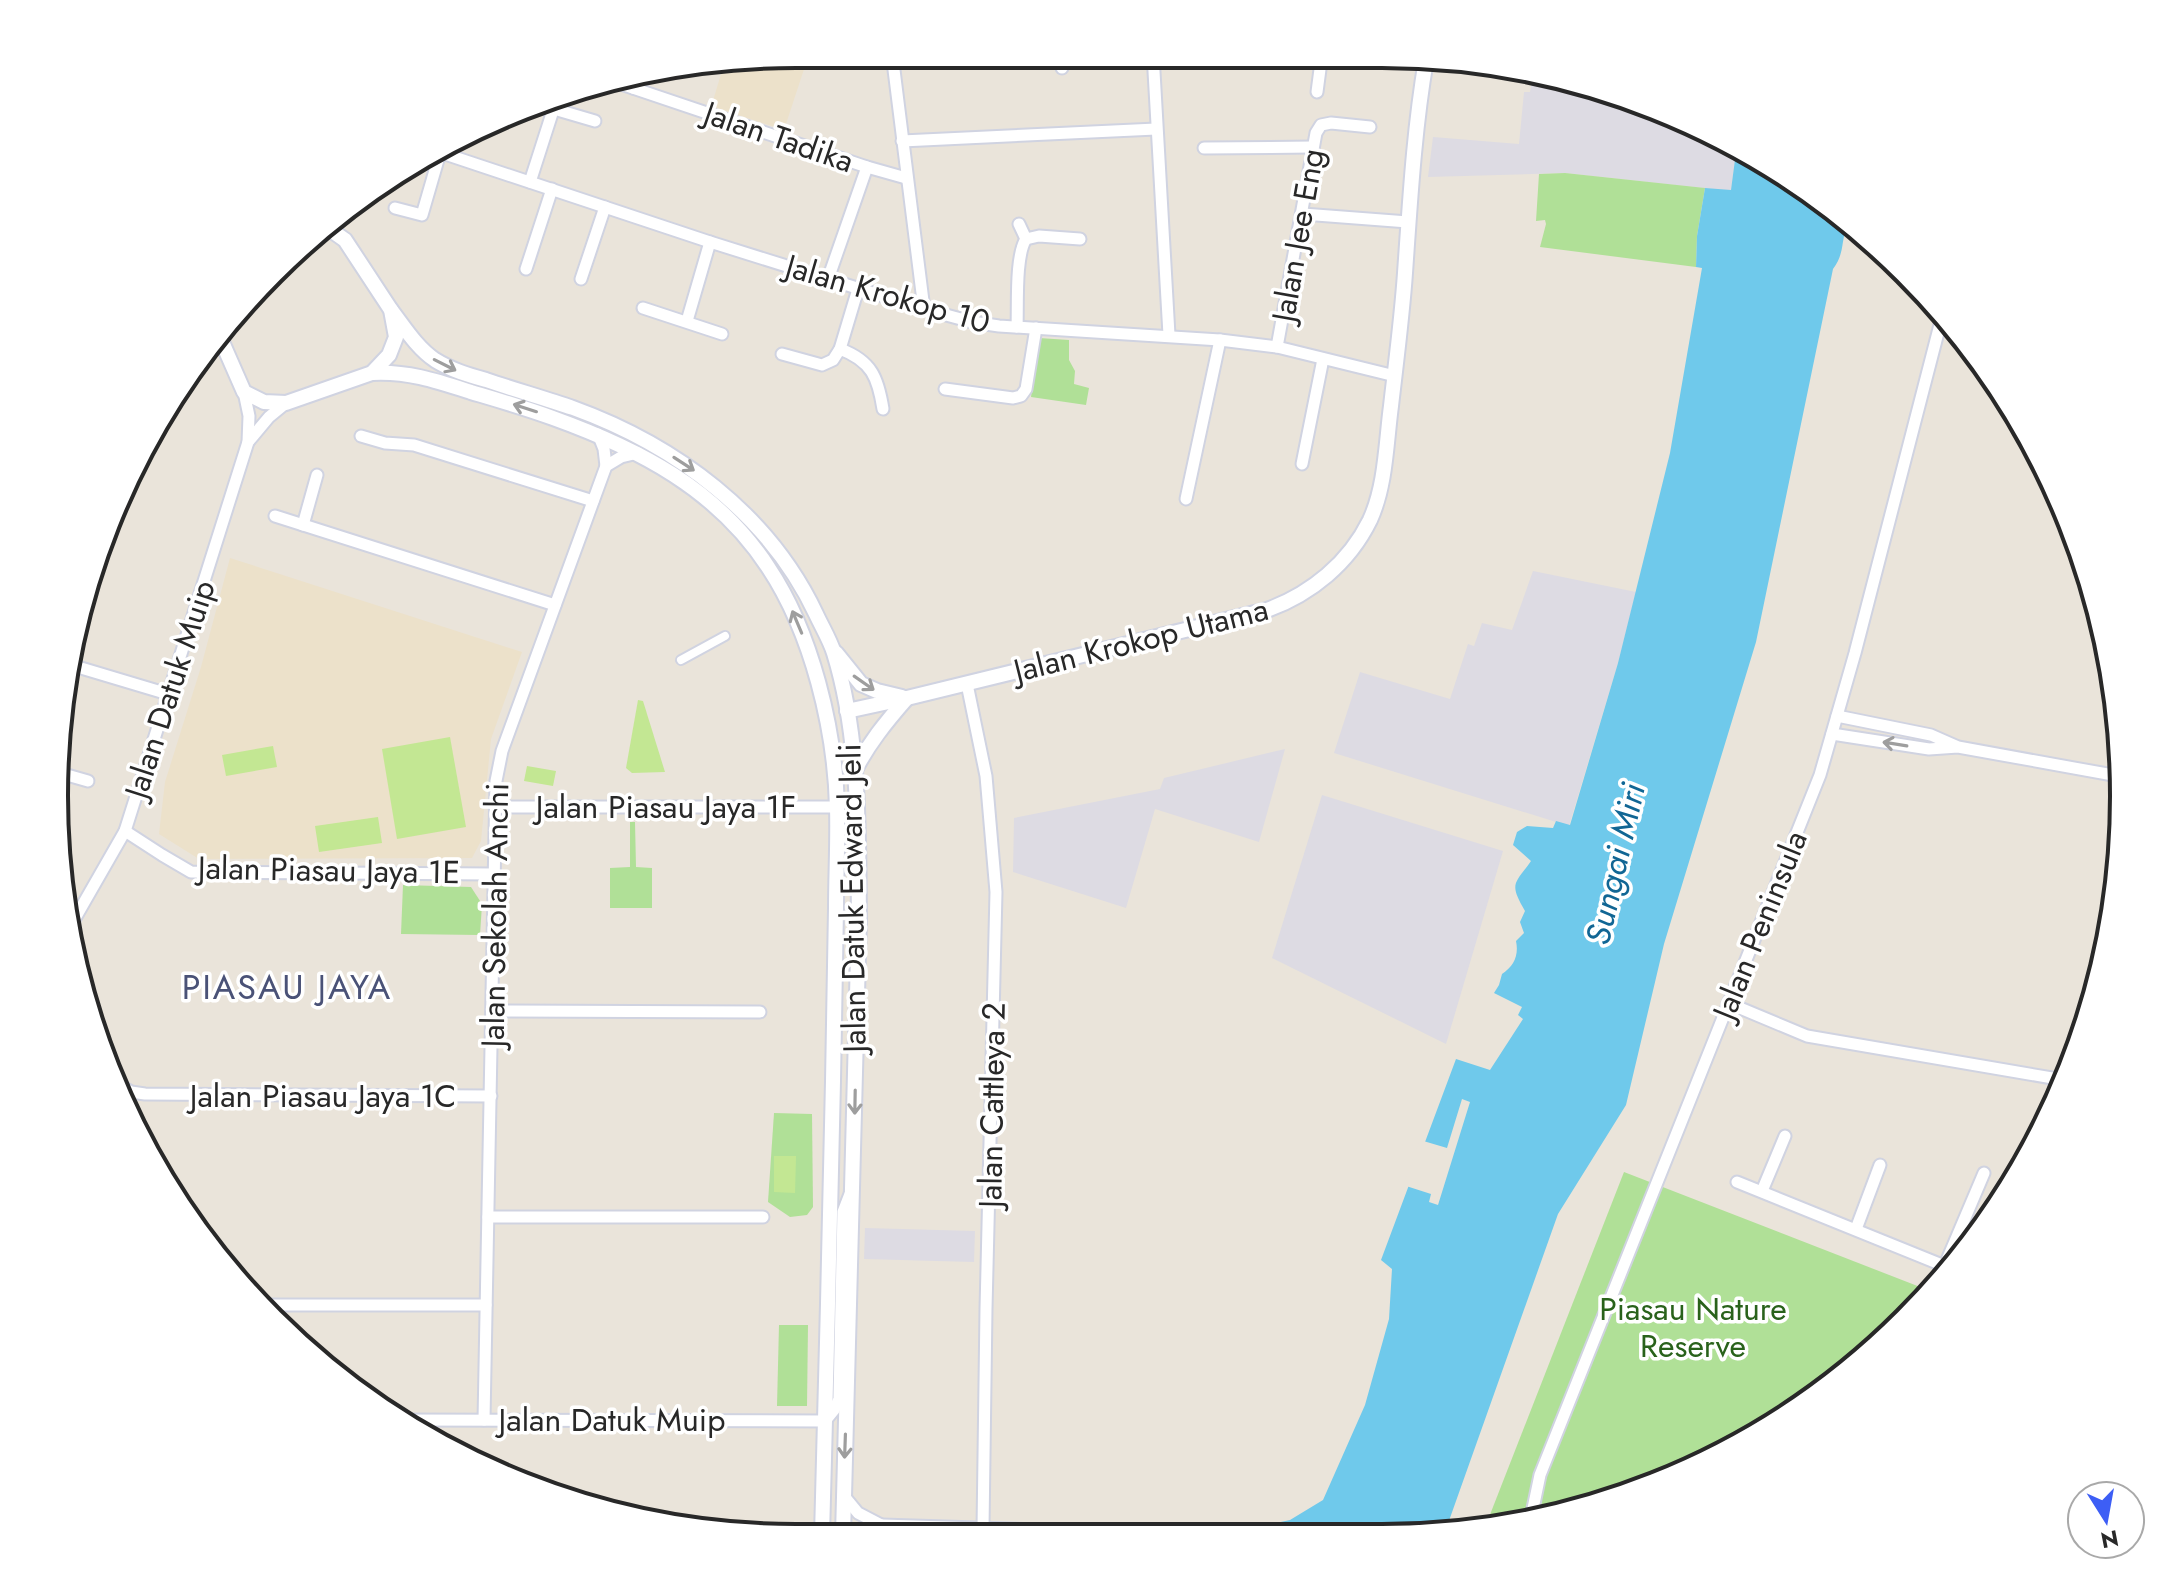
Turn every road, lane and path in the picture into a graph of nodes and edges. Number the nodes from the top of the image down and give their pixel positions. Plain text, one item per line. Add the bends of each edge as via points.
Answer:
1 (894, 68) edge
2 (1154, 68) edge
3 (1320, 68) edge
4 (1425, 70) edge
5 (633, 88) edge
6 (1317, 92) dead end
7 (561, 107) edge
8 (553, 110) edge
9 (595, 121) dead end
10 (1370, 127) dead end
11 (1156, 129) junction
12 (902, 141) junction
13 (1313, 147) junction
14 (1204, 148) dead end
15 (452, 155) edge
16 (441, 161) edge
17 (867, 167) junction
18 (906, 178) junction
19 (530, 182) junction
20 (552, 189) junction
21 (605, 207) junction
22 (395, 208) dead end
23 (1303, 214) junction
24 (1408, 222) junction
25 (1019, 224) dead end
26 (342, 227) edge
27 (335, 233) edge
28 (1026, 239) junction
29 (1080, 239) dead end
30 (345, 240) junction
31 (710, 242) junction
32 (526, 269) dead end
33 (581, 279) dead end
34 (828, 279) junction
35 (858, 289) junction
36 (643, 308) dead end
37 (924, 309) junction
38 (391, 310) junction
39 (687, 321) junction
40 (1017, 327) junction
41 (1036, 328) junction
42 (1939, 328) edge
43 (722, 334) dead end
44 (1169, 335) junction
45 (1220, 340) junction
46 (224, 346) edge
47 (1277, 347) junction
48 (840, 349) junction
49 (782, 354) dead end
50 (1323, 359) junction
51 (372, 373) junction
52 (1395, 376) junction
53 (945, 389) dead end
54 (244, 392) junction
55 (286, 403) junction
56 (883, 409) dead end
57 (598, 434) junction
58 (361, 436) dead end
59 (248, 442) junction
60 (639, 453) junction
61 (1302, 464) dead end
62 (606, 466) junction
63 (317, 475) dead end
64 (1186, 499) dead end
65 (593, 501) junction
66 (275, 516) dead end
67 (303, 525) junction
68 (555, 605) junction
69 (725, 636) dead end
70 (833, 650) junction
71 (681, 660) dead end
72 (80, 668) edge
73 (967, 684) junction
74 (168, 694) junction
75 (821, 696) junction
76 (907, 698) junction
77 (847, 711) junction
78 (1837, 716) junction
79 (1832, 734) junction
80 (831, 743) junction
81 (1958, 747) junction
82 (854, 772) junction
83 (2109, 774) edge
84 (69, 776) edge
85 (88, 781) dead end
86 (495, 807) junction
87 (837, 807) junction
88 (125, 831) junction
89 (494, 874) junction
90 (78, 913) edge
91 (1728, 1003) junction
92 (492, 1011) junction
93 (760, 1012) dead end
94 (2054, 1078) edge
95 (131, 1092) edge
96 (491, 1096) junction
97 (1785, 1136) dead end
98 (1880, 1165) dead end
99 (1984, 1173) dead end
100 (1737, 1182) dead end
101 (853, 1188) junction
102 (1762, 1191) junction
103 (488, 1217) junction
104 (763, 1217) dead end
105 (1856, 1229) junction
106 (1958, 1242) edge
107 (1939, 1263) edge
108 (276, 1305) edge
109 (486, 1305) junction
110 (422, 1420) edge
111 (484, 1420) junction
112 (825, 1421) junction
113 (844, 1496) junction
114 (1533, 1508) edge
115 (822, 1524) edge
116 (843, 1524) edge
117 (880, 1524) edge
118 (983, 1524) edge

1 - 12 street
2 - 11 street
3 - 6 street
4 - 24 street, Jalan Krokop Utama
5 - 17 street, Jalan Tadika
7 - 9 street
8 - 19 street
10 - 13 street, Jalan Jee Eng via 1321,125
11 - 12 street
11 - 44 street
12 - 18 street
13 - 14 street
13 - 23 street, Jalan Jee Eng
15 - 19 street, Jalan Krokop 10
16 - 22 street via 422,215
17 - 18 street, Jalan Tadika
17 - 34 street
18 - 37 street
19 - 20 street, Jalan Krokop 10
20 - 21 street, Jalan Krokop 10
20 - 32 street
21 - 31 street, Jalan Krokop 10
21 - 33 street
23 - 24 street
23 - 47 street, Jalan Jee Eng
24 - 52 street, Jalan Krokop Utama
25 - 28 street
26 - 30 street
27 - 30 street
28 - 29 street
28 - 40 street
30 - 38 street, Jalan Datuk Edward Jeli
31 - 34 street, Jalan Krokop 10
31 - 39 street
34 - 35 street, Jalan Krokop 10
35 - 37 street, Jalan Krokop 10
35 - 48 street
36 - 39 street
37 - 40 street, Jalan Krokop 10
38 - 51 street via 396,337 389,355
38 -> 70 street, Jalan Datuk Edward Jeli via 433,359 629,431 720,490 782,557
39 - 43 street
40 - 41 street, Jalan Krokop 10
41 - 44 street, Jalan Krokop 10
41 - 53 street via 1021,396
42 - 78 street, Jalan Peninsula
44 - 45 street, Jalan Krokop 10
45 - 47 street, Jalan Krokop 10
45 - 64 street
46 - 54 street
47 - 50 street, Jalan Krokop 10
48 - 49 street via 822,365
48 - 56 street via 873,372
50 - 52 street, Jalan Krokop 10
50 - 61 street
51 - 55 street
57 -> 51 street, Jalan Datuk Edward Jeli via 419,376
52 - 73 street, Jalan Krokop Utama via 1376,505 1357,542 1335,568 1292,601
54 - 55 street via 264,402
54 - 59 street
55 - 59 street
57 - 60 street, Jalan Datuk Edward Jeli
57 - 62 street
58 - 65 street via 414,445
59 - 74 street, Jalan Datuk Muip
60 - 62 street
75 -> 60 street, Jalan Datuk Edward Jeli via 795,615 762,558 721,511
62 - 65 street, Jalan Sekolah Anchi
63 - 67 street
65 - 68 street, Jalan Sekolah Anchi
66 - 67 street
67 - 68 street
68 - 86 street, Jalan Sekolah Anchi via 502,751
69 - 71 street
70 -> 76 street via 861,684
70 - 77 street, Jalan Datuk Edward Jeli
72 - 74 street
73 - 76 street, Jalan Krokop Utama
73 - 118 street, Jalan Cattleya 2 via 986,776 996,892
74 - 88 street, Jalan Datuk Muip
75 - 77 street
75 - 80 street, Jalan Datuk Edward Jeli
76 - 77 street, Jalan Krokop Utama
76 - 82 street
77 - 80 street
77 - 82 street, Jalan Datuk Edward Jeli
78 - 79 street, Jalan Peninsula
78 - 81 street via 1931,735
81 -> 79 street via 1929,749
79 - 91 street, Jalan Peninsula
80 - 87 street, Jalan Datuk Edward Jeli
81 - 83 street
82 -> 101 street, Jalan Datuk Edward Jeli via 859,918
84 - 85 street
86 - 87 street, Jalan Piasau Jaya 1F
86 - 89 street, Jalan Sekolah Anchi
87 - 112 street, Jalan Datuk Edward Jeli
88 - 89 street, Jalan Piasau Jaya 1E via 191,872
88 - 90 street, Jalan Datuk Muip
89 - 92 street, Jalan Sekolah Anchi
91 - 94 street via 1807,1036
91 - 114 street, Jalan Peninsula via 1540,1475
92 - 93 street
92 - 96 street, Jalan Sekolah Anchi
95 - 96 street, Jalan Piasau Jaya 1C
96 - 103 street, Jalan Sekolah Anchi
97 - 102 street
98 - 105 street
99 - 106 street
100 - 102 street
101 - 112 street via 843,1212 839,1399
101 -> 113 street, Jalan Datuk Edward Jeli
102 - 105 street
103 - 104 street
103 - 109 street, Jalan Sekolah Anchi
105 - 107 street
108 - 109 street
109 - 111 street, Jalan Sekolah Anchi
110 - 111 street, Jalan Datuk Muip
111 - 112 street, Jalan Datuk Muip
112 - 115 street, Jalan Datuk Edward Jeli
113 - 116 street, Jalan Datuk Edward Jeli
113 - 117 street via 858,1513

